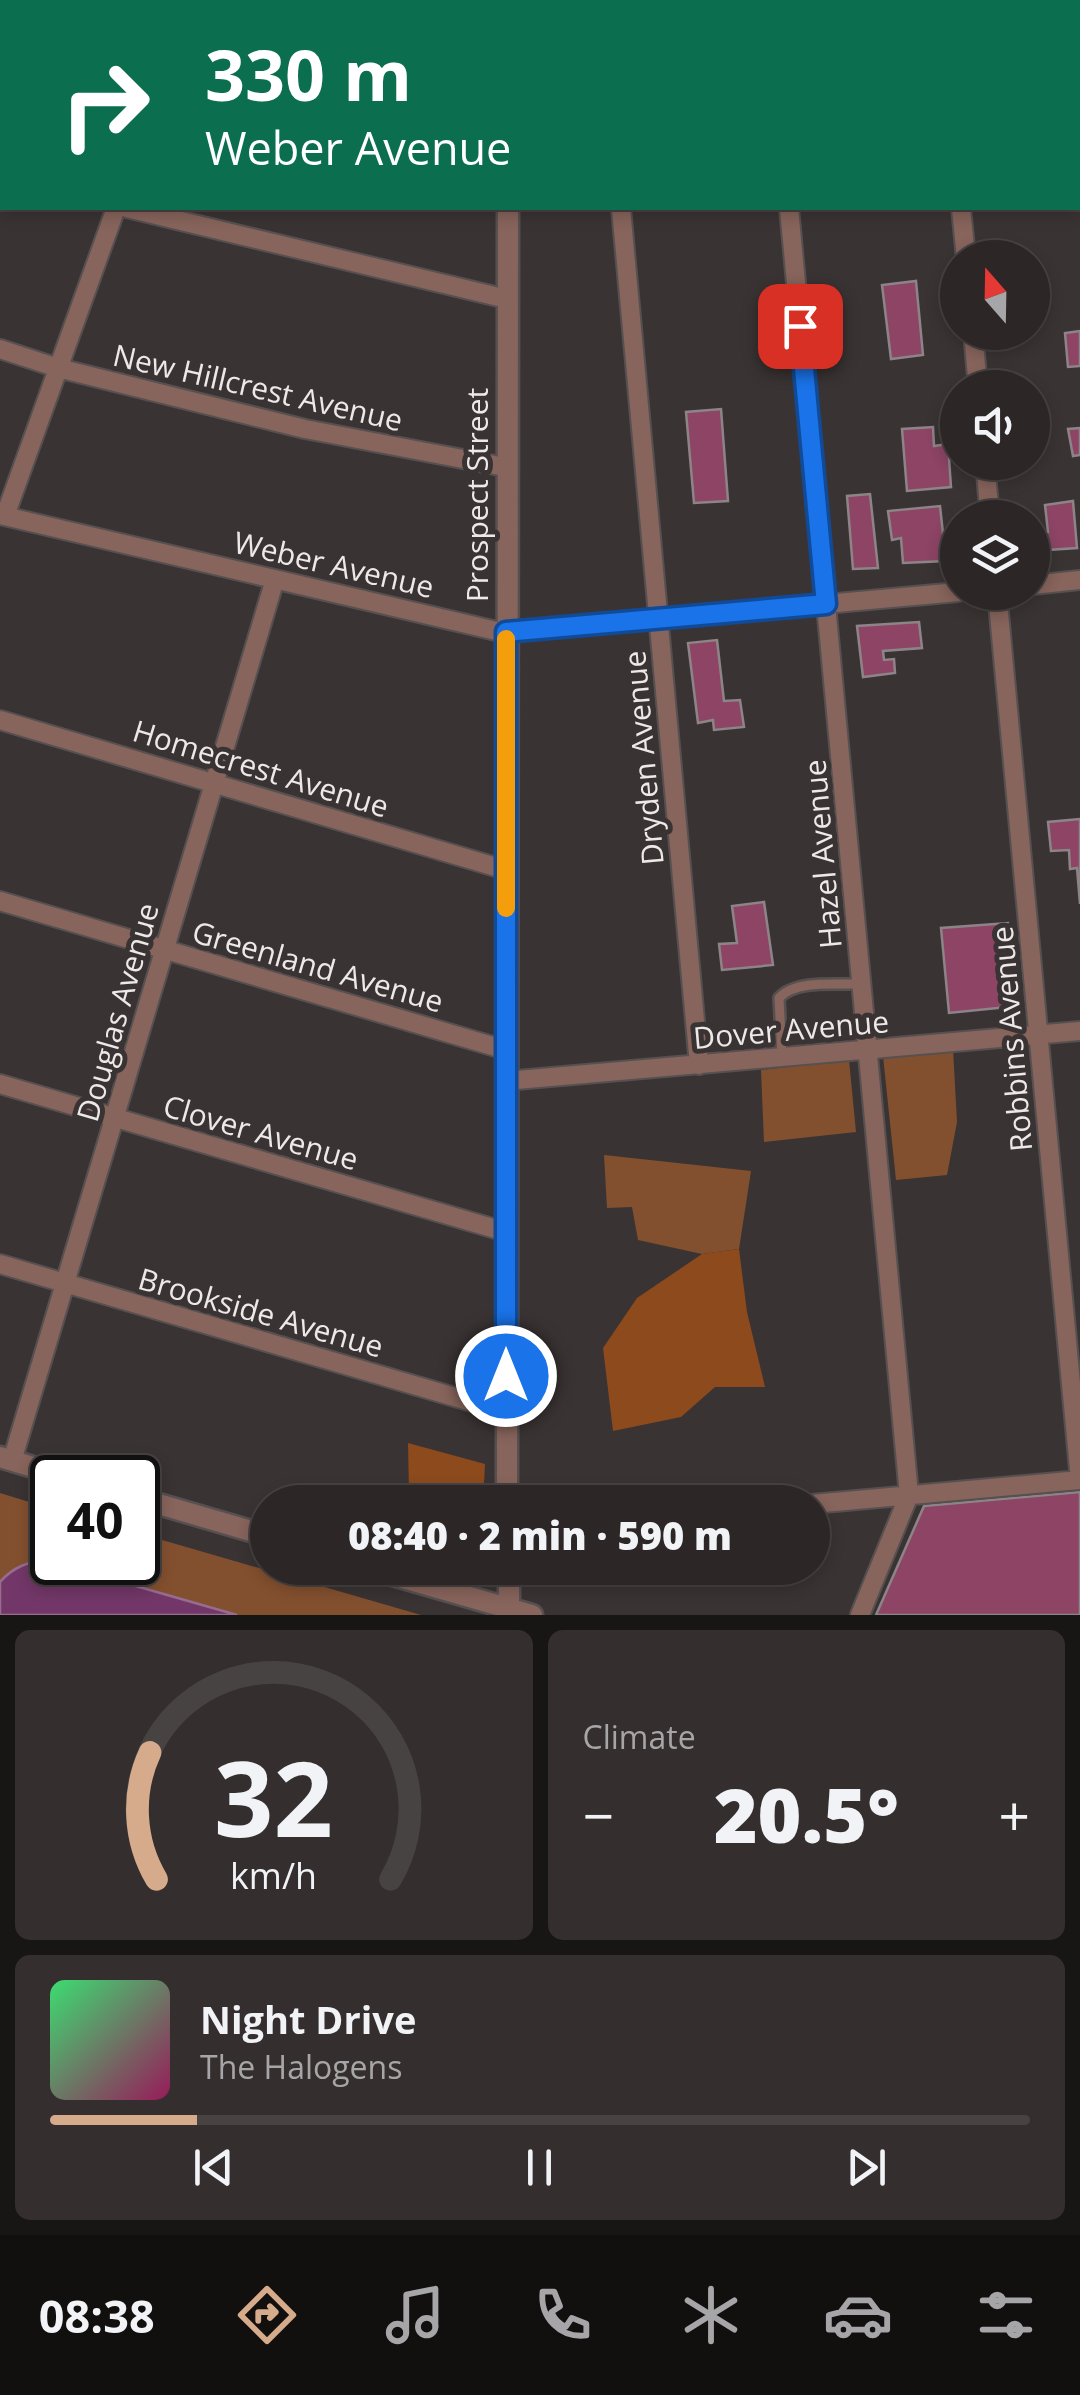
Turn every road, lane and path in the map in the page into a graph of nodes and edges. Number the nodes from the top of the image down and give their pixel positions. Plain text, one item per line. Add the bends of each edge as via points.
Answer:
1 (115, 210) edge
2 (135, 210) edge
3 (508, 210) edge
4 (620, 210) edge
5 (789, 210) edge
6 (961, 210) edge
7 (964, 240) edge
8 (507, 299) junction
9 (0, 349) edge
10 (58, 368) junction
11 (506, 467) junction
12 (2, 515) edge
13 (274, 579) junction
14 (1080, 580) edge
15 (1050, 583) edge
16 (940, 594) edge
17 (826, 604) junction
18 (999, 610) edge
19 (658, 619) junction
20 (506, 632) junction
21 (0, 720) edge
22 (214, 783) junction
23 (506, 870) junction
24 (0, 900) edge
25 (165, 949) junction
26 (862, 984) junction
27 (1080, 1032) edge
28 (1038, 1035) junction
29 (506, 1050) junction
30 (868, 1050) junction
31 (782, 1058) junction
32 (699, 1065) junction
33 (506, 1082) junction
34 (0, 1084) edge
35 (115, 1118) junction
36 (506, 1232) junction
37 (0, 1264) edge
38 (66, 1283) junction
39 (506, 1412) junction
40 (6, 1459) edge
41 (30, 1466) edge
42 (1080, 1480) edge
43 (507, 1485) edge
44 (910, 1495) junction
45 (830, 1502) edge
46 (160, 1504) edge
47 (250, 1531) edge
48 (422, 1585) edge
49 (508, 1585) edge
50 (509, 1612) edge
51 (532, 1615) edge
52 (860, 1615) edge

1 - 10 street
2 - 8 street
3 - 8 street, Prospect Street
4 - 19 street, Dryden Avenue
5 - 17 street, Hazel Avenue
6 - 7 street
8 - 11 street, Prospect Street
9 - 10 street, New Hillcrest Avenue
10 - 11 street, New Hillcrest Avenue via 305,429
10 - 12 street
11 - 20 street, Prospect Street
12 - 13 street, Weber Avenue
13 - 20 street, Weber Avenue
13 - 22 street, Douglas Avenue
14 - 15 street
16 - 17 street, Weber Avenue
17 - 19 street, Weber Avenue
17 - 26 street, Hazel Avenue
18 - 28 street, Robbins Avenue
19 - 20 street, Weber Avenue
19 - 32 street, Dryden Avenue
20 - 23 street, Prospect Street
21 - 22 street, Homecrest Avenue
22 - 23 street, Homecrest Avenue
22 - 25 street, Douglas Avenue
23 - 29 street, Prospect Street
24 - 25 street, Greenland Avenue
25 - 29 street, Greenland Avenue
25 - 35 street, Douglas Avenue
26 - 30 street, Hazel Avenue
26 - 31 lane via 786,990 779,998
27 - 28 street, Dover Avenue
28 - 30 street, Dover Avenue
28 - 42 street, Robbins Avenue
29 - 33 street, Prospect Street
30 - 31 street, Dover Avenue
30 - 44 street, Hazel Avenue
31 - 32 street, Dover Avenue
32 - 33 street, Dover Avenue
33 - 36 street, Prospect Street
34 - 35 street, Clover Avenue
35 - 36 street, Clover Avenue
35 - 38 street, Douglas Avenue
36 - 39 street, Prospect Street
37 - 38 street, Brookside Avenue
38 - 39 street, Brookside Avenue
38 - 40 street, Douglas Avenue
39 - 43 street, Prospect Street
40 - 41 street
42 - 44 street
44 - 45 street
44 - 52 street
46 - 47 street
48 - 50 street
49 - 50 street
50 - 51 street

